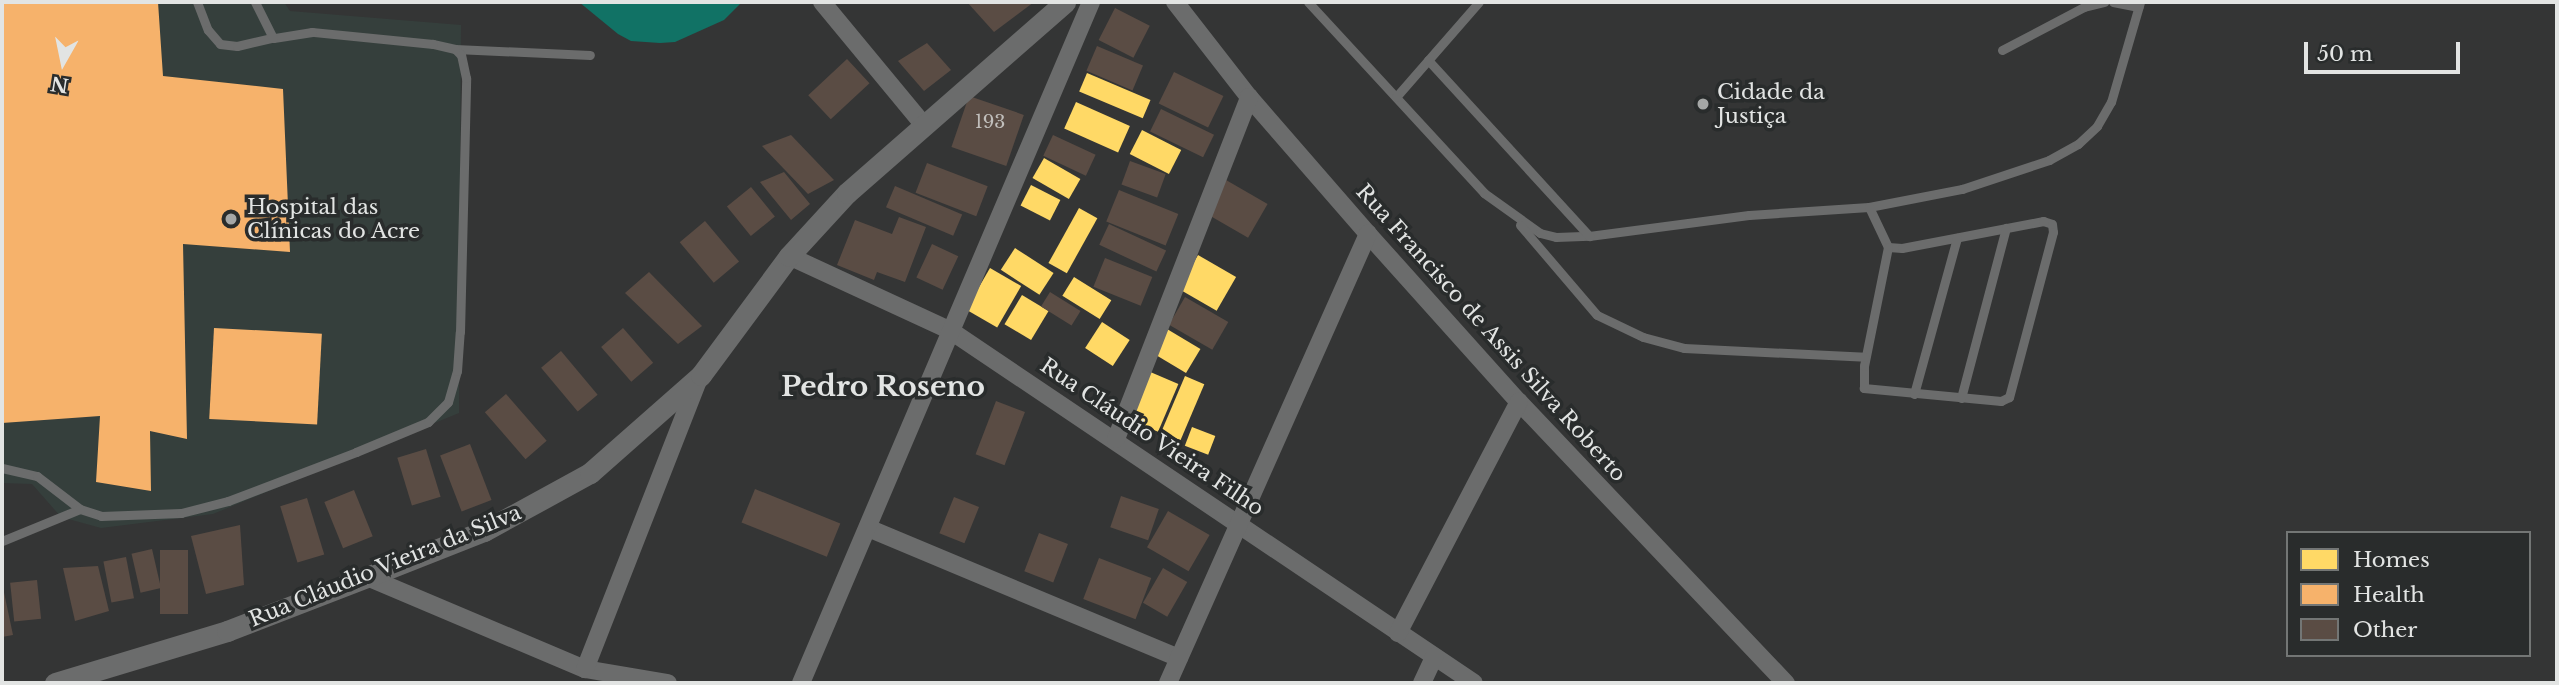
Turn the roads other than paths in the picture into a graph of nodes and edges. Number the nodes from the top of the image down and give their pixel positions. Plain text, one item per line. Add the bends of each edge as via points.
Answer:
1 (197, 2) edge
2 (255, 2) edge
3 (822, 2) edge
4 (1065, 2) edge
5 (1091, 2) edge
6 (1175, 2) edge
7 (1308, 2) edge
8 (1479, 2) edge
9 (2104, 2) edge
10 (2113, 2) edge
11 (2140, 4) edge
12 (273, 38) junction
13 (455, 50) junction
14 (2002, 50) dead end
15 (590, 55) dead end
16 (1428, 60) junction
17 (1249, 97) junction
18 (1396, 97) junction
19 (923, 124) junction
20 (1869, 207) junction
21 (1512, 216) junction
22 (2006, 228) junction
23 (1368, 234) junction
24 (1589, 236) junction
25 (1957, 238) junction
26 (1888, 247) junction
27 (789, 256) junction
28 (951, 331) junction
29 (1865, 357) junction
30 (701, 375) junction
31 (1914, 394) junction
32 (1961, 398) junction
33 (1519, 402) junction
34 (1116, 439) junction
35 (2, 468) edge
36 (80, 509) junction
37 (1238, 523) junction
38 (868, 528) junction
39 (2, 541) edge
40 (367, 577) junction
41 (1398, 633) junction
42 (1434, 657) junction
43 (1178, 658) junction
44 (585, 669) junction
45 (55, 683) edge
46 (668, 683) edge
47 (801, 683) edge
48 (1168, 683) edge
49 (1422, 683) edge
50 (1474, 683) edge
51 (1786, 683) edge

1 - 12 lane via 208,30 220,44 237,46
2 - 12 lane
3 - 19 street
4 - 19 street, Rua Cláudio Vieira da Silva
5 - 28 street
6 - 17 street, Rua Francisco de Assis Silva Roberto
7 - 18 lane
8 - 16 lane
9 - 14 lane via 2084,7
10 - 11 lane
11 - 20 lane via 2111,102 2097,126 2078,144 2049,160 1962,188
12 - 13 lane via 312,32
13 - 15 lane
13 - 36 lane via 461,55 466,78 460,332 453,388 441,412 428,422 356,452 205,508 119,517
16 - 18 lane
16 - 24 lane
17 - 23 street, Rua Francisco de Assis Silva Roberto
17 - 34 street
18 - 21 lane
19 - 27 street, Rua Cláudio Vieira da Silva via 847,193
20 - 24 lane via 1749,215
20 - 26 lane
21 - 24 lane via 1540,233
21 - 29 lane via 1597,315 1643,337 1684,348
22 - 25 lane
22 - 32 lane
22 - 32 lane via 2043,221 2052,224 2053,232 2009,397 2001,401
23 - 33 street, Rua Francisco de Assis Silva Roberto
23 - 37 street
25 - 26 lane
25 - 31 lane
26 - 29 lane
27 - 28 street, Rua Cláudio Vieira Filho
27 - 30 street, Rua Cláudio Vieira da Silva
28 - 34 street, Rua Cláudio Vieira Filho
28 - 38 street
29 - 31 lane via 1864,388
30 - 40 street, Rua Cláudio Vieira da Silva via 590,473 484,531
30 - 44 street
31 - 32 lane
33 - 41 street
33 - 51 street, Rua Francisco de Assis Silva Roberto
34 - 37 street, Rua Cláudio Vieira Filho
35 - 36 lane via 37,476
36 - 39 lane
37 - 41 street, Rua Cláudio Vieira Filho
37 - 43 street
38 - 43 street
38 - 47 street
40 - 44 street
40 - 45 street, Rua Cláudio Vieira da Silva via 227,631
41 - 42 street, Rua Cláudio Vieira Filho
42 - 49 street
42 - 50 street, Rua Cláudio Vieira Filho
43 - 48 street
44 - 46 street

